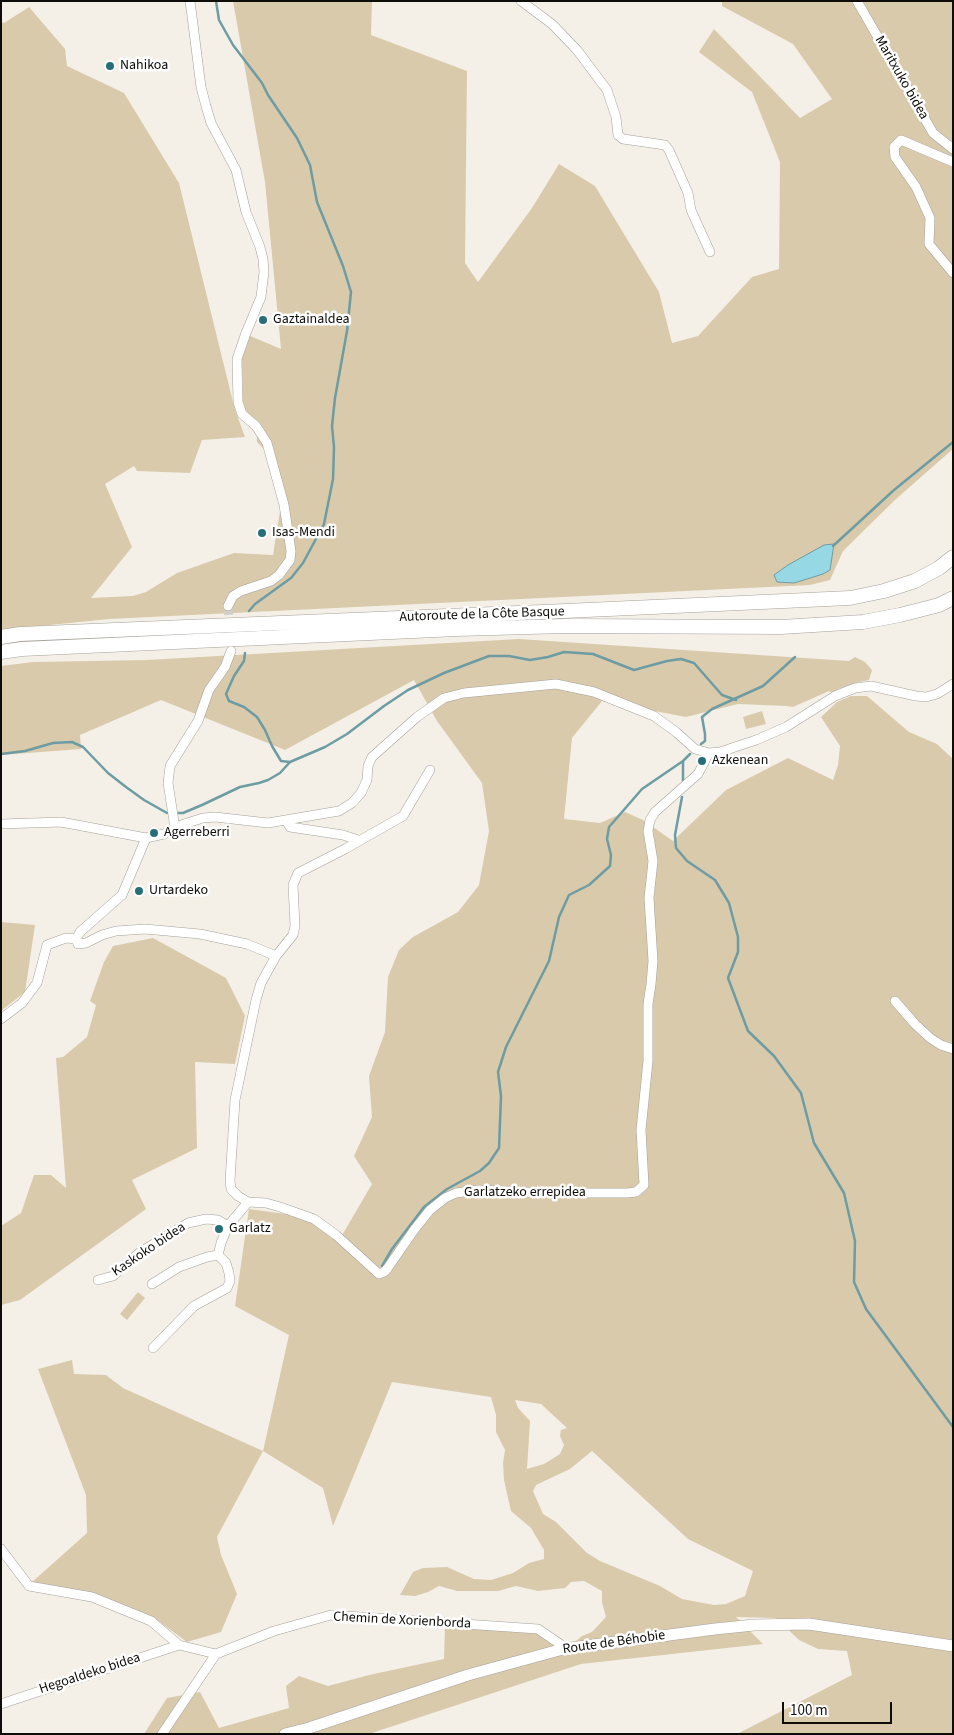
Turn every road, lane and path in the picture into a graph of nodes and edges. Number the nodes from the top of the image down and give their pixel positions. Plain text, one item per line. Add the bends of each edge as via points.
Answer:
1 (190, 1) edge
2 (521, 1) edge
3 (857, 1) edge
4 (953, 149) edge
5 (953, 162) edge
6 (710, 252) dead end
7 (953, 273) edge
8 (953, 557) edge
9 (953, 598) edge
10 (228, 606) dead end
11 (1, 637) edge
12 (232, 651) dead end
13 (1, 652) edge
14 (953, 684) edge
15 (709, 753) junction
16 (430, 770) dead end
17 (286, 820) junction
18 (1, 824) edge
19 (175, 828) junction
20 (146, 838) junction
21 (358, 840) junction
22 (76, 939) junction
23 (276, 956) junction
24 (895, 1001) dead end
25 (1, 1019) edge
26 (953, 1048) edge
27 (248, 1202) junction
28 (228, 1226) junction
29 (218, 1255) junction
30 (98, 1280) dead end
31 (152, 1284) dead end
32 (153, 1348) dead end
33 (1, 1549) edge
34 (179, 1645) junction
35 (953, 1646) edge
36 (563, 1649) junction
37 (216, 1654) junction
38 (1, 1704) edge
39 (162, 1734) edge
40 (285, 1734) edge

1 - 10 street via 206,106 211,123 236,170 246,212 263,259 261,297 237,359 238,402 242,414 256,426 267,443 284,505 291,551 290,560 278,575 271,581 241,591 233,596
2 - 6 street via 552,24 607,90 618,135 623,139 665,145 670,150
3 - 4 street, Maritxuko bidea via 933,133
5 - 7 street via 901,140 894,147 895,158 916,187 930,218 930,244
8 - 11 highway, Autoroute de la Côte Basque via 915,581 850,598 30,633
9 - 13 highway, Autoroute de la Côte Basque via 900,616 863,622 781,627 565,626 437,630
12 - 19 street via 209,690 198,722 170,766 168,782
14 - 15 street via 926,697 871,686 855,688 836,696 786,728
15 - 17 street via 696,749 654,716 594,692 556,684 464,693 444,698 372,757 367,780 352,803 339,811
15 - 27 street, Garlatzeko errepidea via 698,774 655,812 648,831 653,861 649,898 653,962 641,1130 644,1184 641,1190 627,1193 478,1190 456,1193 430,1210 387,1270 379,1274 314,1219 266,1203
16 - 21 street via 403,816
17 - 19 street via 263,822 215,817 194,820
17 - 21 street via 290,828
18 - 20 street via 61,822
19 - 20 street
20 - 22 street via 122,895
21 - 23 street via 298,873 293,885 293,935
22 - 23 street via 78,944 86,943 116,931 145,928 200,934 247,944
22 - 25 street via 66,938 47,945 37,984 22,1003
23 - 27 street via 256,1000 235,1100 231,1189
24 - 26 street via 930,1038
27 - 28 street
28 - 29 street
28 - 30 street, Kaskoko bidea via 218,1220 206,1219 188,1223 139,1253 113,1276
29 - 31 street via 179,1267
29 - 32 street via 230,1274 227,1288 194,1306
33 - 34 street via 29,1586 92,1597 151,1621
34 - 37 street
34 - 38 street, Hegoaldeko bidea
35 - 36 main road, Route de Béhobie via 800,1624 754,1625
36 - 37 street, Chemin de Xorienborda via 538,1629 331,1615 274,1631
36 - 40 main road, Route de Béhobie
37 - 39 street

